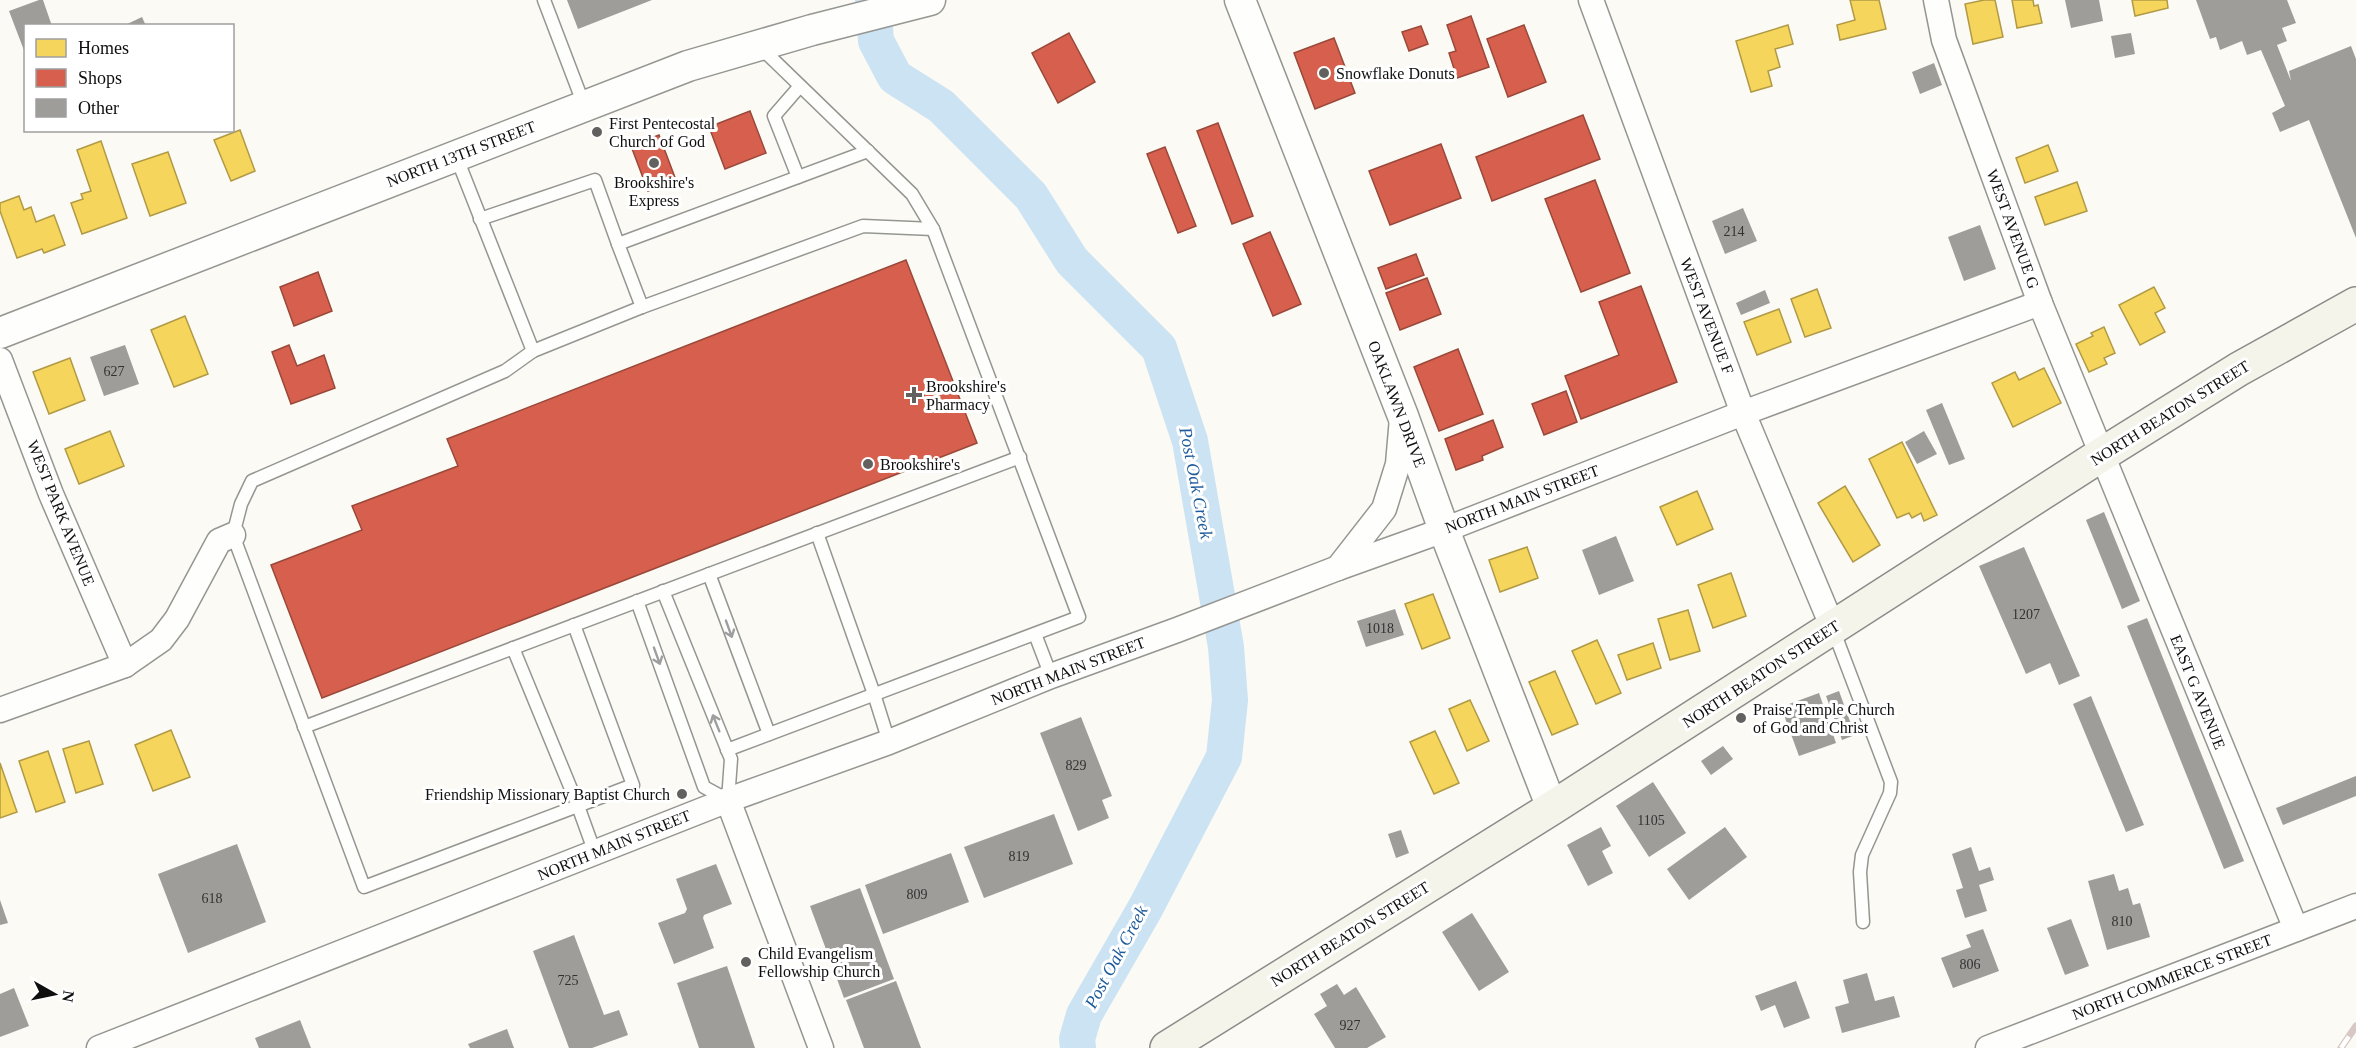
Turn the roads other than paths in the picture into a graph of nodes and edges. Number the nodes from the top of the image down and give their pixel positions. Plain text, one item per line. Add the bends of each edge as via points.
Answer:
1 (544, 0) edge
2 (930, 0) edge
3 (1240, 0) edge
4 (1591, 0) edge
5 (1936, 0) edge
6 (758, 45) junction
7 (800, 86) junction
8 (584, 105) junction
9 (868, 151) junction
10 (456, 156) junction
11 (798, 177) junction
12 (480, 219) junction
13 (933, 229) junction
14 (618, 244) junction
15 (2040, 303) junction
16 (2356, 304) edge
17 (642, 307) junction
18 (0, 333) edge
19 (533, 351) junction
20 (0, 360) edge
21 (1743, 413) junction
22 (1403, 416) junction
23 (2101, 455) junction
24 (1020, 457) junction
25 (1444, 530) junction
26 (817, 533) junction
27 (233, 535) junction
28 (1338, 568) junction
29 (709, 574) junction
30 (663, 591) junction
31 (637, 601) junction
32 (574, 625) junction
33 (1833, 628) junction
34 (1035, 634) junction
35 (513, 648) junction
36 (125, 665) junction
37 (1051, 676) junction
38 (874, 694) junction
39 (0, 710) edge
40 (304, 727) junction
41 (769, 734) junction
42 (889, 742) junction
43 (727, 750) junction
44 (728, 800) junction
45 (578, 806) junction
46 (1552, 808) junction
47 (595, 853) junction
48 (2356, 906) edge
49 (1863, 922) dead end
50 (2296, 929) junction
51 (99, 1048) edge
52 (821, 1048) edge
53 (1167, 1048) edge
54 (1988, 1048) edge

1 - 8 lane
2 - 6 street, NORTH 13TH STREET
3 - 22 street, OAKLAWN DRIVE
4 - 21 street, WEST AVENUE F
5 - 15 street, WEST AVENUE G via 1944,40
6 - 7 lane
6 - 8 street, NORTH 13TH STREET
7 - 9 lane
7 - 11 lane via 774,116
8 - 10 street, NORTH 13TH STREET
9 - 11 lane
9 - 13 lane via 912,194
10 - 12 lane
10 - 18 street, NORTH 13TH STREET
11 - 14 lane
12 - 14 lane via 595,180
12 - 19 lane
13 - 17 lane via 863,226
13 - 24 lane
14 - 17 lane
15 - 21 street, NORTH MAIN STREET
15 - 23 street, WEST AVENUE G
16 - 23 main road, NORTH BEATON STREET via 2239,369
17 - 19 lane
19 - 27 lane via 505,371 252,481
20 - 36 street, WEST PARK AVENUE via 51,495
21 - 25 street, NORTH MAIN STREET
21 - 33 street, WEST AVENUE F
22 - 25 street, OAKLAWN DRIVE
22 - 28 street via 1398,464 1384,509
23 - 33 main road, NORTH BEATON STREET
23 - 50 street, EAST G AVENUE
24 - 26 lane
24 - 34 lane via 1080,616
25 - 28 street, NORTH MAIN STREET
25 - 46 street, OAKLAWN DRIVE
26 - 29 lane
26 - 38 lane
27 - 36 street via 219,541 177,619 161,640
27 - 40 lane
28 - 37 street, NORTH MAIN STREET
29 - 30 lane
29 -> 41 lane
30 - 31 lane
43 -> 30 lane
31 - 32 lane
31 -> 44 lane via 704,787
32 - 35 lane
32 - 45 lane via 633,785
33 - 46 main road, NORTH BEATON STREET
33 - 49 lane via 1891,782 1890,793 1862,855
34 - 37 lane
34 - 38 lane
35 - 40 lane
35 - 45 lane
36 - 39 street
37 - 42 street, NORTH MAIN STREET
38 - 41 lane
38 - 42 lane
40 - 45 lane via 364,887
41 - 43 lane
42 - 44 street, NORTH MAIN STREET
43 - 44 lane via 731,759
44 - 47 street, NORTH MAIN STREET
44 - 52 street
45 - 47 lane
46 - 53 main road, NORTH BEATON STREET
47 - 51 street, NORTH MAIN STREET
48 - 50 street, NORTH COMMERCE STREET
50 - 54 street, NORTH COMMERCE STREET

